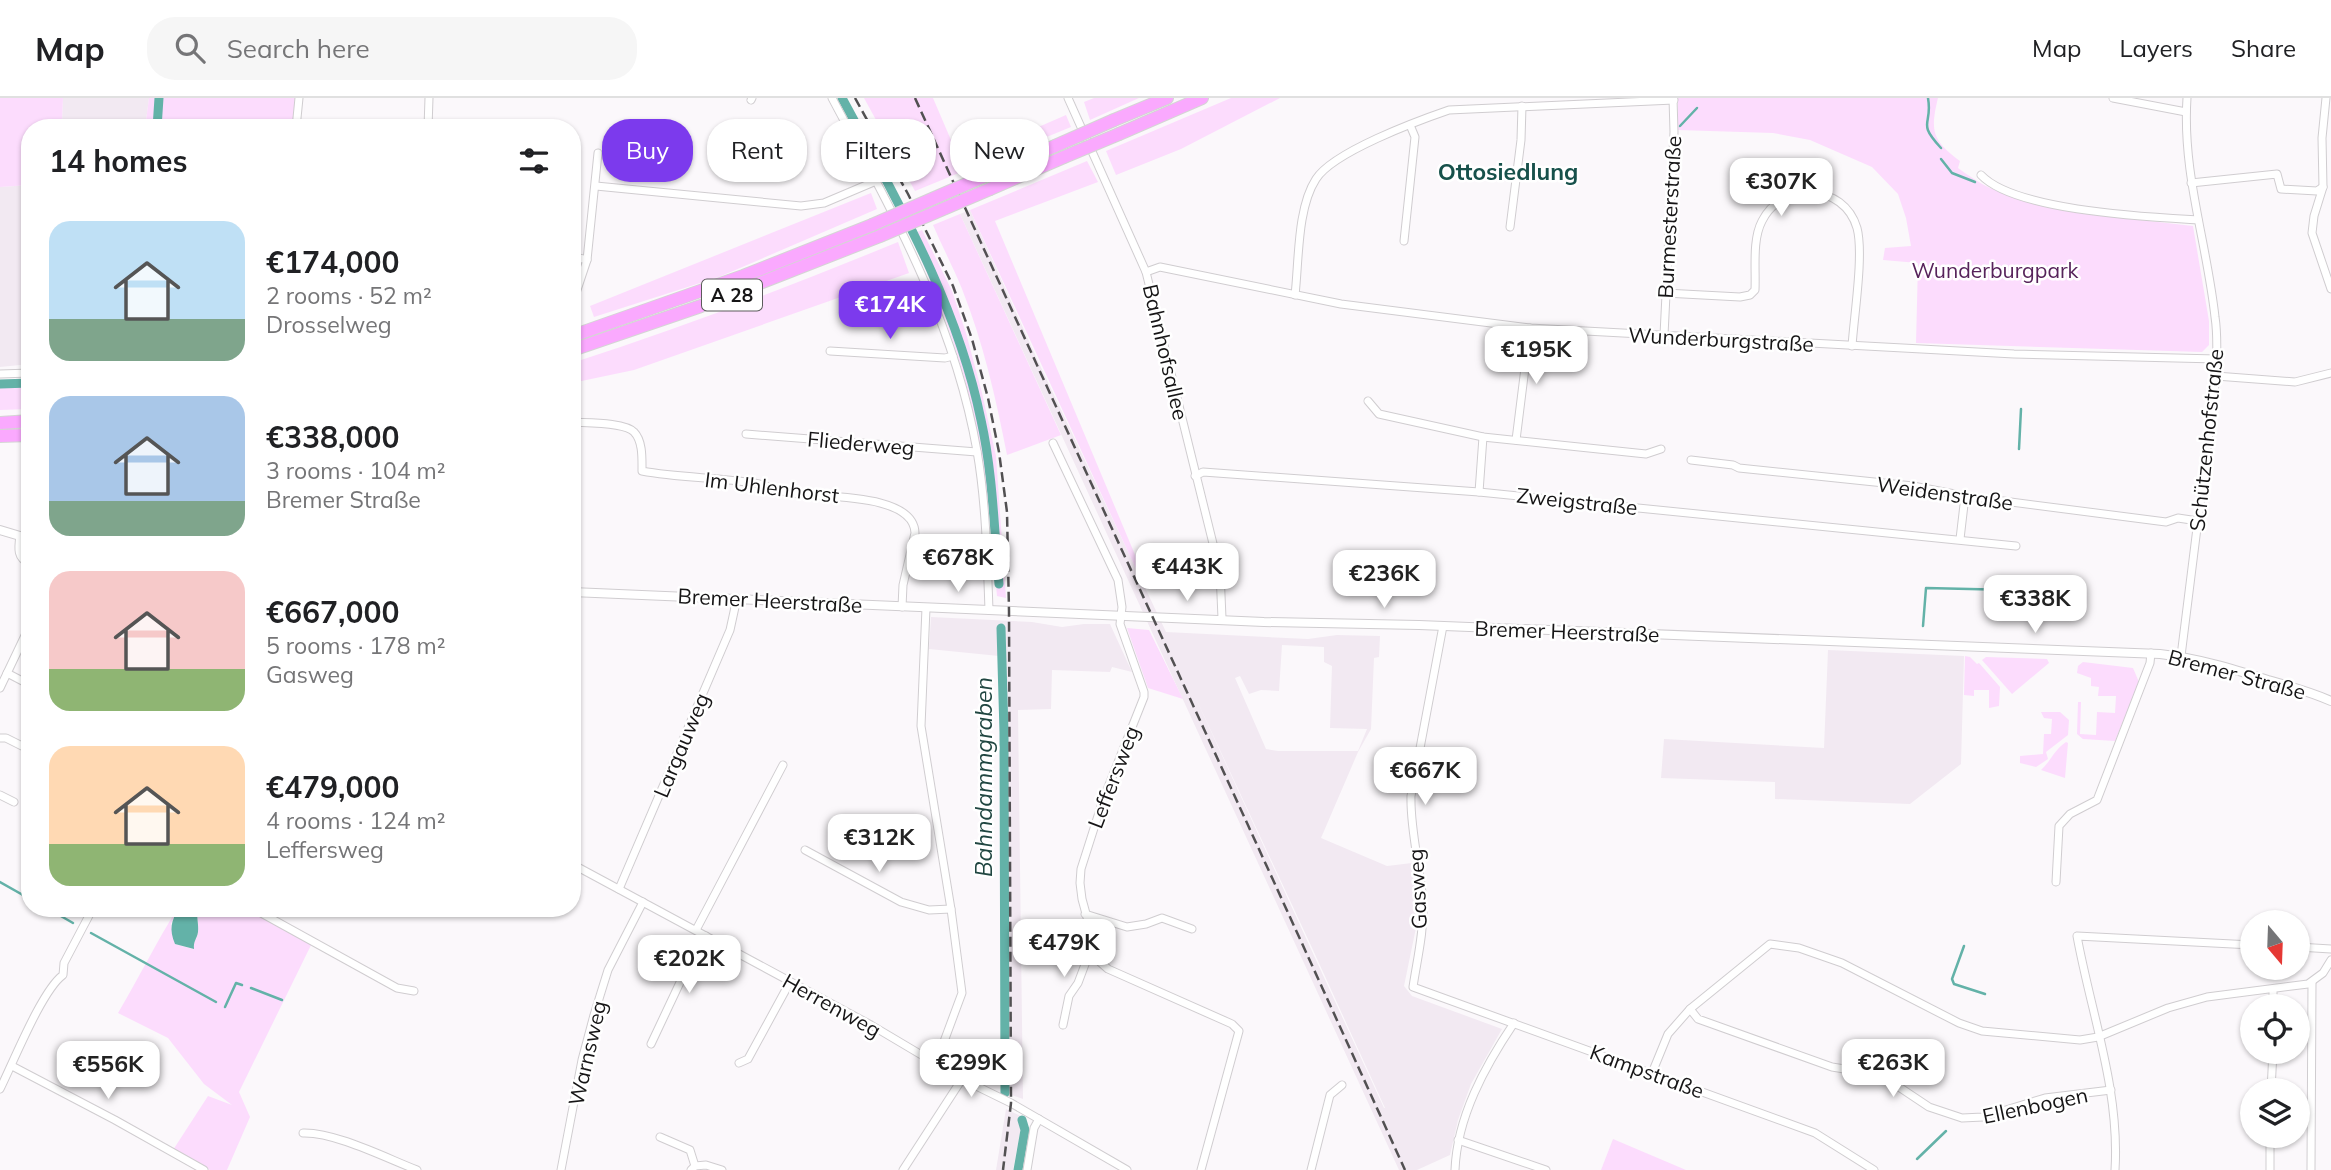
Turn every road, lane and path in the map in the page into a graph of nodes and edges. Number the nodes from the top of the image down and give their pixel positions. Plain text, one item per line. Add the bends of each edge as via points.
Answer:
1 (299, 98) edge
2 (429, 98) edge
3 (832, 98) edge
4 (1068, 98) edge
5 (1167, 98) edge
6 (1202, 98) edge
7 (2113, 98) edge
8 (2187, 98) edge
9 (2326, 98) edge
10 (1673, 99) edge
11 (1522, 106) junction
12 (2186, 112) junction
13 (297, 119) edge
14 (428, 119) edge
15 (843, 119) edge
16 (1410, 125) junction
17 (1049, 149) edge
18 (598, 153) dead end
19 (1049, 162) edge
20 (1755, 170) dead end
21 (1981, 175) dead end
22 (874, 182) edge
23 (876, 182) edge
24 (987, 182) joint
25 (2191, 183) junction
26 (596, 186) junction
27 (2323, 187) junction
28 (1780, 200) junction
29 (2198, 220) junction
30 (1510, 227) dead end
31 (1404, 241) dead end
32 (581, 258) edge
33 (587, 260) junction
34 (1146, 272) junction
35 (581, 278) edge
36 (2331, 289) edge
37 (1665, 293) junction
38 (1295, 295) junction
39 (1530, 328) junction
40 (1664, 335) junction
41 (581, 340) edge
42 (581, 340) edge
43 (1852, 345) junction
44 (830, 351) dead end
45 (953, 356) junction
46 (2217, 359) junction
47 (21, 373) edge
48 (2331, 373) edge
49 (0, 374) edge
50 (2216, 376) junction
51 (1368, 401) dead end
52 (21, 422) edge
53 (0, 423) edge
54 (581, 423) edge
55 (746, 434) dead end
56 (21, 435) edge
57 (0, 436) edge
58 (1483, 437) junction
59 (1516, 440) junction
60 (1053, 443) dead end
61 (1661, 449) dead end
62 (977, 452) junction
63 (1691, 460) dead end
64 (1195, 476) junction
65 (1479, 492) junction
66 (1965, 496) junction
67 (2198, 521) junction
68 (0, 530) edge
69 (20, 536) joint
70 (1960, 539) junction
71 (2016, 546) dead end
72 (21, 557) edge
73 (581, 592) edge
74 (737, 598) junction
75 (902, 607) junction
76 (926, 608) junction
77 (989, 610) junction
78 (1121, 615) junction
79 (1222, 618) junction
80 (1444, 626) junction
81 (21, 644) edge
82 (2016, 649) joint
83 (2151, 653) junction
84 (2181, 656) junction
85 (7, 673) junction
86 (21, 680) edge
87 (0, 688) edge
88 (2331, 701) edge
89 (0, 738) edge
90 (21, 746) edge
91 (783, 765) dead end
92 (0, 795) edge
93 (14, 802) dead end
94 (806, 850) dead end
95 (581, 869) edge
96 (2056, 882) dead end
97 (619, 889) junction
98 (643, 902) junction
99 (951, 909) junction
100 (1085, 914) junction
101 (88, 917) edge
102 (268, 917) edge
103 (1192, 929) dead end
104 (696, 930) junction
105 (706, 936) junction
106 (1094, 942) junction
107 (2240, 943) edge
108 (2310, 948) edge
109 (2331, 949) edge
110 (2331, 960) edge
111 (790, 982) junction
112 (2312, 982) junction
113 (1413, 986) joint
114 (2273, 989) junction
115 (414, 990) dead end
116 (2273, 994) edge
117 (1690, 1009) junction
118 (1514, 1023) junction
119 (1063, 1025) dead end
120 (2098, 1037) junction
121 (651, 1044) dead end
122 (739, 1063) dead end
123 (936, 1063) junction
124 (12, 1066) junction
125 (1652, 1073) junction
126 (961, 1079) junction
127 (1342, 1086) dead end
128 (0, 1089) edge
129 (2111, 1090) junction
130 (1039, 1119) junction
131 (303, 1133) dead end
132 (660, 1137) dead end
133 (1458, 1140) junction
134 (2270, 1148) edge
135 (693, 1168) edge
136 (204, 1170) edge
137 (417, 1170) edge
138 (561, 1170) edge
139 (722, 1170) edge
140 (903, 1170) edge
141 (1027, 1170) edge
142 (1128, 1170) edge
143 (1201, 1170) edge
144 (1311, 1170) edge
145 (1455, 1170) edge
146 (1546, 1170) edge
147 (1874, 1170) edge
148 (2116, 1170) edge
149 (2270, 1170) edge
150 (2311, 1170) edge

1 - 13 street
2 - 14 street
3 - 15 street
4 - 34 street, Bahnhofsallee
5 - 17 highway, A 28, bridge
6 - 19 highway, A 28, bridge
7 - 12 street
8 - 12 street, Schützenhofstraße
9 - 27 street
10 - 11 street
10 - 37 street, Burmesterstraße
11 - 16 street via 1449,110
11 - 30 street
12 - 25 street, Schützenhofstraße
16 - 31 street via 1415,137
16 - 38 street via 1345,154 1316,179 1305,209
18 - 26 street
20 - 28 street
21 - 29 street via 2007,191 2082,210
22 - 26 street via 824,203 801,206
23 - 45 street via 926,282
24 - 41 highway, A 28, bridge
24 - 42 highway, A 28, bridge via 880,236 755,286
25 - 27 street via 2277,174 2281,189 2317,191
25 - 29 street, Schützenhofstraße
26 - 33 street
27 - 36 street via 2312,233
28 - 37 street via 1760,225 1755,290 1750,295
28 - 43 street via 1801,192 1818,192 1842,204 1857,227
29 - 46 street, Schützenhofstraße via 2216,319
32 - 33 street
33 - 35 street
34 - 38 street, Wunderburgstraße via 1160,267
34 - 64 street, Bahnhofsallee
37 - 40 street, Burmesterstraße
38 - 39 street, Wunderburgstraße
39 - 40 street, Wunderburgstraße
39 - 59 street
40 - 43 street, Wunderburgstraße
43 - 46 street, Wunderburgstraße via 2014,355
44 - 45 street
45 - 62 street
46 - 50 street, Schützenhofstraße
47 - 49 street
48 - 50 street via 2295,382
50 - 67 street, Schützenhofstraße
51 - 58 street via 1379,414
52 - 53 highway
54 - 75 street, Im Uhlenhorst via 626,426 635,432 642,471 754,483 789,493 866,499 892,507 915,525
55 - 62 street, Fliederweg
56 - 57 highway
58 - 59 street
58 - 65 street
59 - 61 street via 1647,454
60 - 78 street, Leffersweg via 1118,580
62 - 77 street
63 - 66 street, Weidenstraße
64 - 65 street, Zweigstraße via 1204,472
64 - 79 street, Bahnhofsallee via 1220,572
65 - 70 street, Zweigstraße
66 - 67 street, Weidenstraße via 2166,522 2178,518
66 - 70 street
67 - 84 street, Schützenhofstraße
68 - 69 street
69 - 72 street
70 - 71 street, Zweigstraße
73 - 74 street, Bremer Heerstraße
74 - 75 street, Bremer Heerstraße
74 - 97 street, Largauweg via 730,630
75 - 76 street, Bremer Heerstraße
76 - 77 street, Bremer Heerstraße
76 - 99 street via 921,726
77 - 78 street, Bremer Heerstraße
78 - 79 street, Bremer Heerstraße
78 - 100 street, Leffersweg via 1119,624 1144,697 1084,855 1080,883
79 - 80 street, Bremer Heerstraße
80 - 82 street, Bremer Heerstraße
80 - 113 street, Gasweg via 1411,796 1423,904
81 - 85 street
82 - 83 street, Bremer Straße
83 - 84 street, Bremer Straße
83 - 96 street via 2097,800 2070,814 2059,826
84 - 88 street, Bremer Straße
85 - 86 street
85 - 87 street
89 - 90 street
91 - 104 street
92 - 93 street
94 - 99 street via 901,902 929,910
95 - 97 street, Herrenweg
97 - 98 street, Herrenweg
98 - 104 street, Herrenweg
98 - 138 street, Warnsweg via 608,970 594,1015
99 - 123 street via 962,993
100 - 103 street via 1127,927 1162,918
100 - 106 street, Leffersweg
101 - 124 street via 64,963 63,975 44,999
102 - 115 street via 397,988
104 - 105 street, Herrenweg
105 - 111 street, Herrenweg
105 - 121 street
106 - 119 street via 1079,983 1069,996
106 - 143 street, Leffersweg via 1100,962 1108,970 1239,1031
107 - 120 street via 2077,936
108 - 109 street
110 - 112 street
111 - 122 street via 748,1059
111 - 123 street, Herrenweg
112 - 114 street
112 - 150 street
113 - 118 street, Kampstraße
114 - 116 street
114 - 120 street via 2207,997
117 - 120 street via 1770,944 1799,948 1842,963 1982,1031 2080,1040
117 - 125 street via 1668,1034
117 - 129 street, Ellenbogen via 1698,1018 1832,1067 1888,1079 1928,1107 1962,1118 1983,1118 2045,1098
118 - 125 street, Kampstraße
118 - 133 street via 1480,1081
120 - 129 street
123 - 126 street, Herrenweg
124 - 128 street
124 - 136 street
125 - 147 street, Kampstraße via 1815,1133
126 - 130 street, Herrenweg
126 - 140 street
127 - 144 street via 1330,1095
129 - 148 street
130 - 141 street
130 - 142 street, Herrenweg
131 - 137 street via 335,1138
132 - 135 street via 690,1150
133 - 145 street
133 - 146 street
134 - 149 street
135 - 139 street

